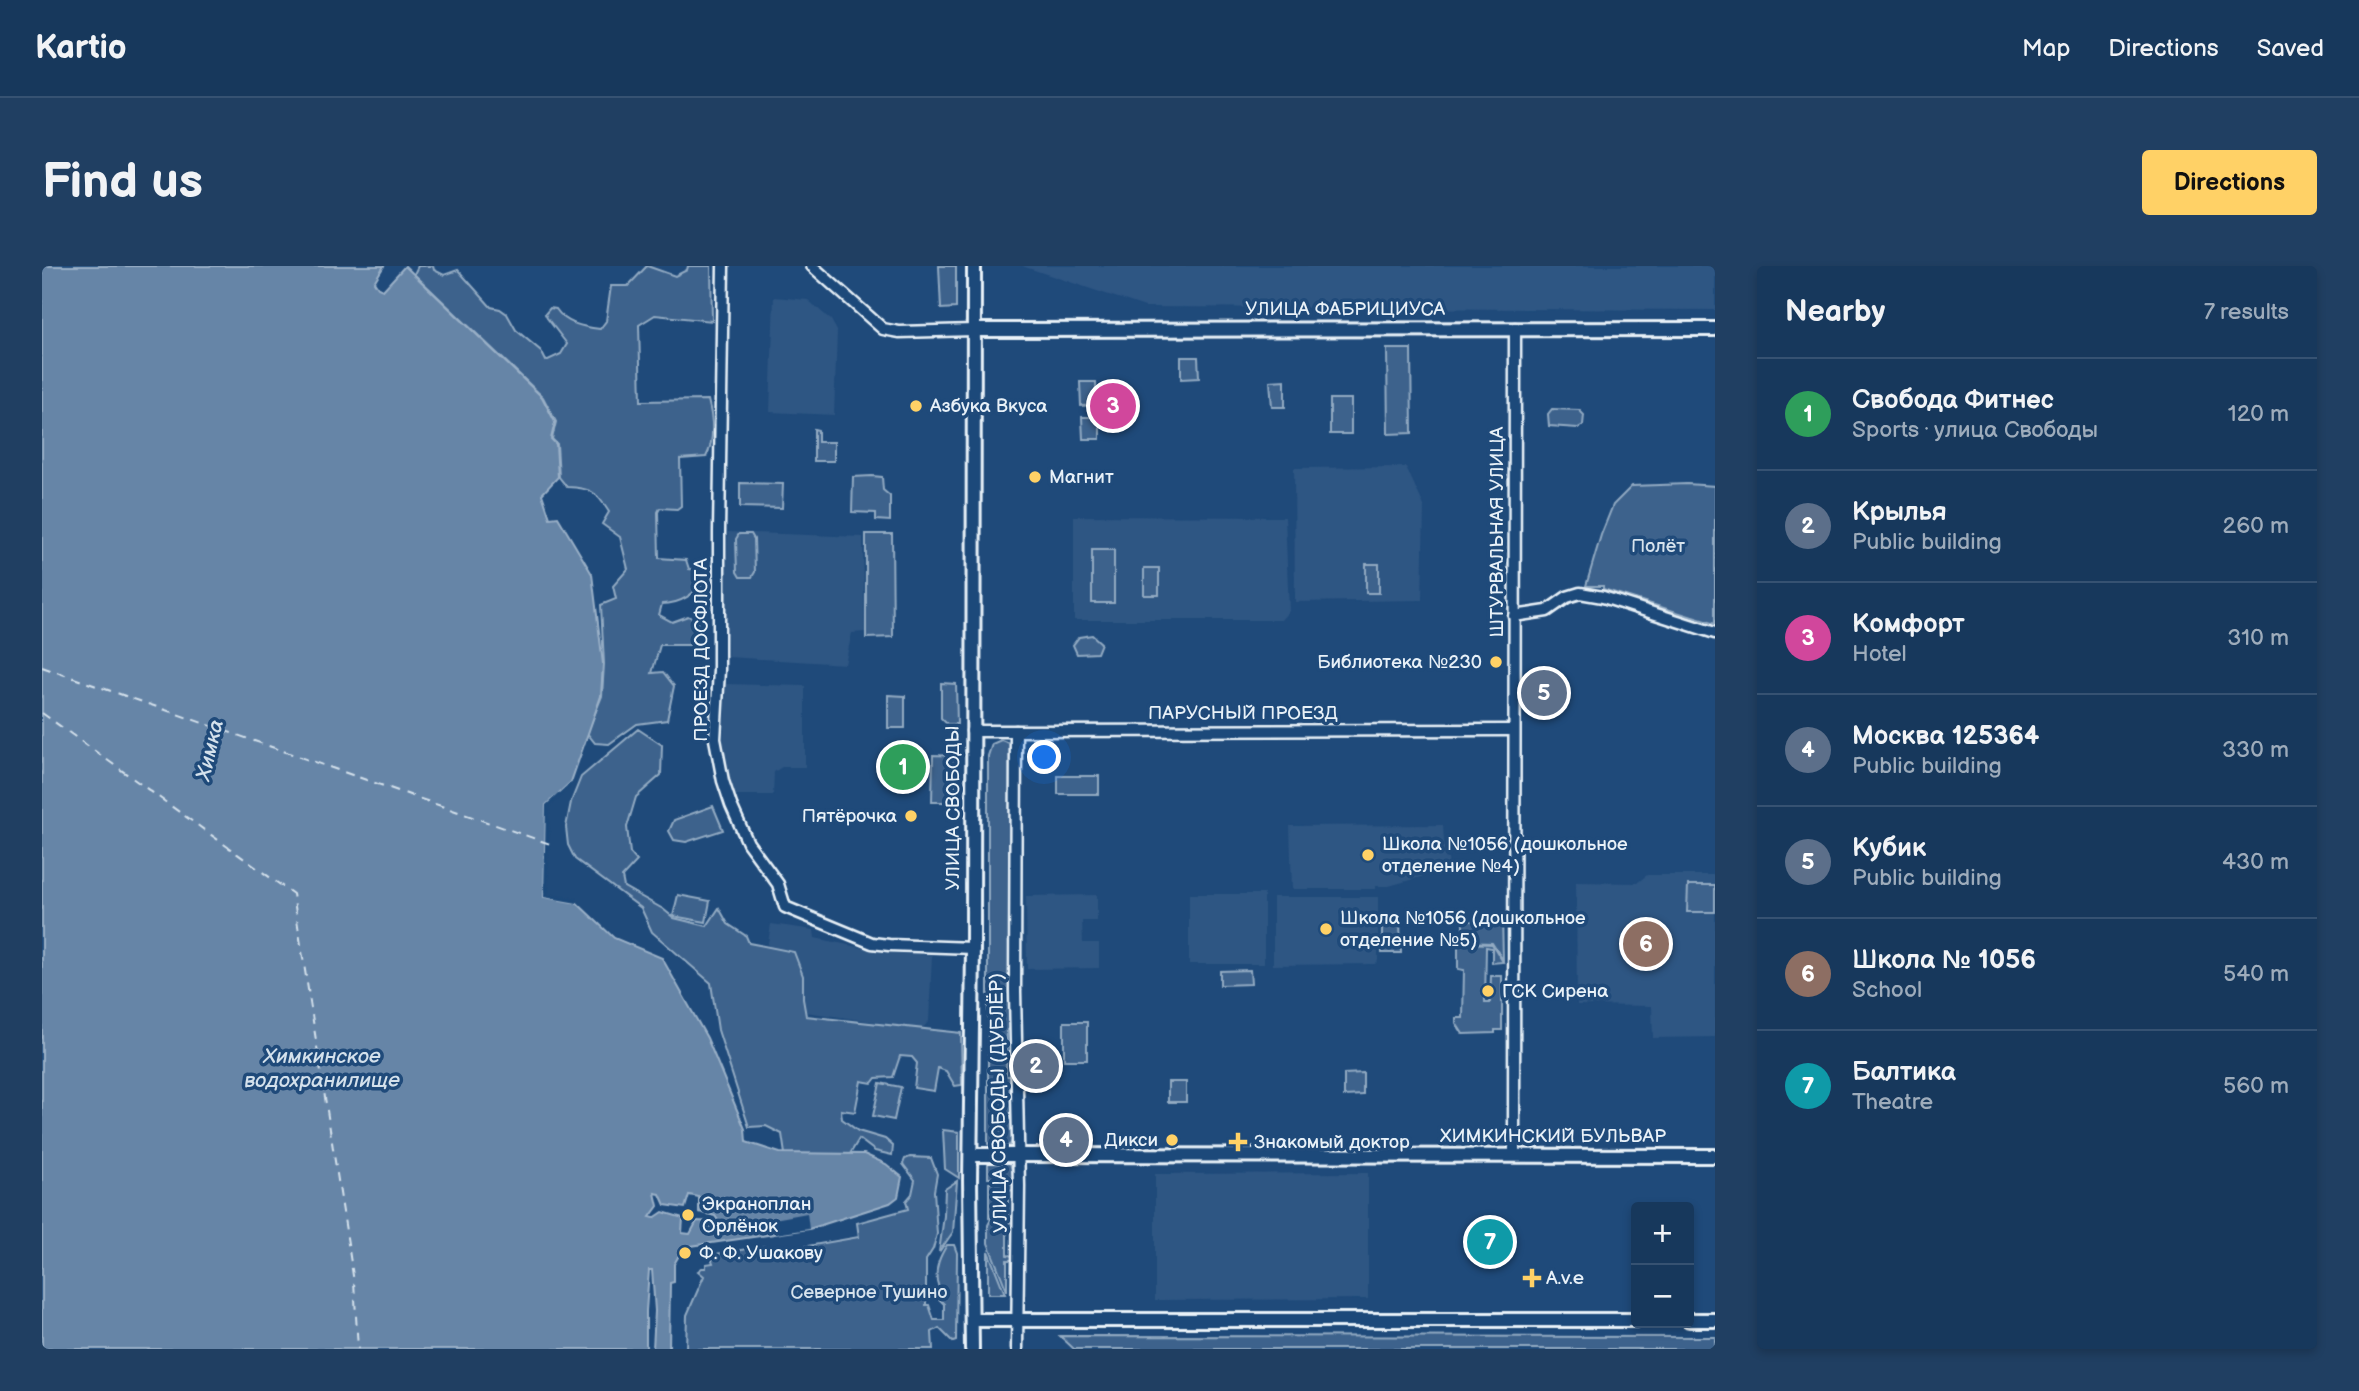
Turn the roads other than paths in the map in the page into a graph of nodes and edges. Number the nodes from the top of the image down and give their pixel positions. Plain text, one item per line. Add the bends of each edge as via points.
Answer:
1 (723, 266) edge
2 (811, 266) edge
3 (974, 266) edge
4 (1514, 328) junction
5 (1715, 329) edge
6 (974, 330) junction
7 (1514, 616) junction
8 (1715, 633) edge
9 (1514, 730) junction
10 (972, 731) junction
11 (1017, 731) junction
12 (973, 948) junction
13 (971, 1155) junction
14 (1018, 1155) junction
15 (1514, 1155) junction
16 (1715, 1156) edge
17 (972, 1320) junction
18 (1631, 1320) edge
19 (1694, 1320) edge
20 (1715, 1320) edge
21 (1017, 1321) junction
22 (972, 1349) edge
23 (1017, 1349) edge

1 - 12 street, ПРОЕЗД ДОСФЛОТА via 715,733 731,805 748,843 778,884 785,907 873,943
2 - 6 street via 883,329
3 - 6 main road, УЛИЦА СВОБОДЫ
4 - 5 main road, УЛИЦА ФАБРИЦИУСА
4 - 6 main road, УЛИЦА ФАБРИЦИУСА
4 - 7 street, ШТУРВАЛЬНАЯ УЛИЦА
6 - 10 main road, УЛИЦА СВОБОДЫ
7 - 8 street via 1541,613 1580,593
7 - 9 street, ШТУРВАЛЬНАЯ УЛИЦА
9 - 11 street, ПАРУСНЫЙ ПРОЕЗД
9 - 15 street, ШТУРВАЛЬНАЯ УЛИЦА
10 - 11 street, ПАРУСНЫЙ ПРОЕЗД
10 - 12 main road, УЛИЦА СВОБОДЫ
11 - 14 street, УЛИЦА СВОБОДЫ (ДУБЛЁР)
12 - 13 main road, УЛИЦА СВОБОДЫ
13 - 14 main road, ХИМКИНСКИЙ БУЛЬВАР
13 - 17 main road, УЛИЦА СВОБОДЫ
14 - 15 main road, ХИМКИНСКИЙ БУЛЬВАР
14 - 21 street, УЛИЦА СВОБОДЫ (ДУБЛЁР)
15 - 16 main road, ХИМКИНСКИЙ БУЛЬВАР
17 - 21 main road
17 - 22 main road, УЛИЦА СВОБОДЫ
18 - 21 main road
19 - 20 main road
21 - 23 street, УЛИЦА СВОБОДЫ (ДУБЛЁР)

